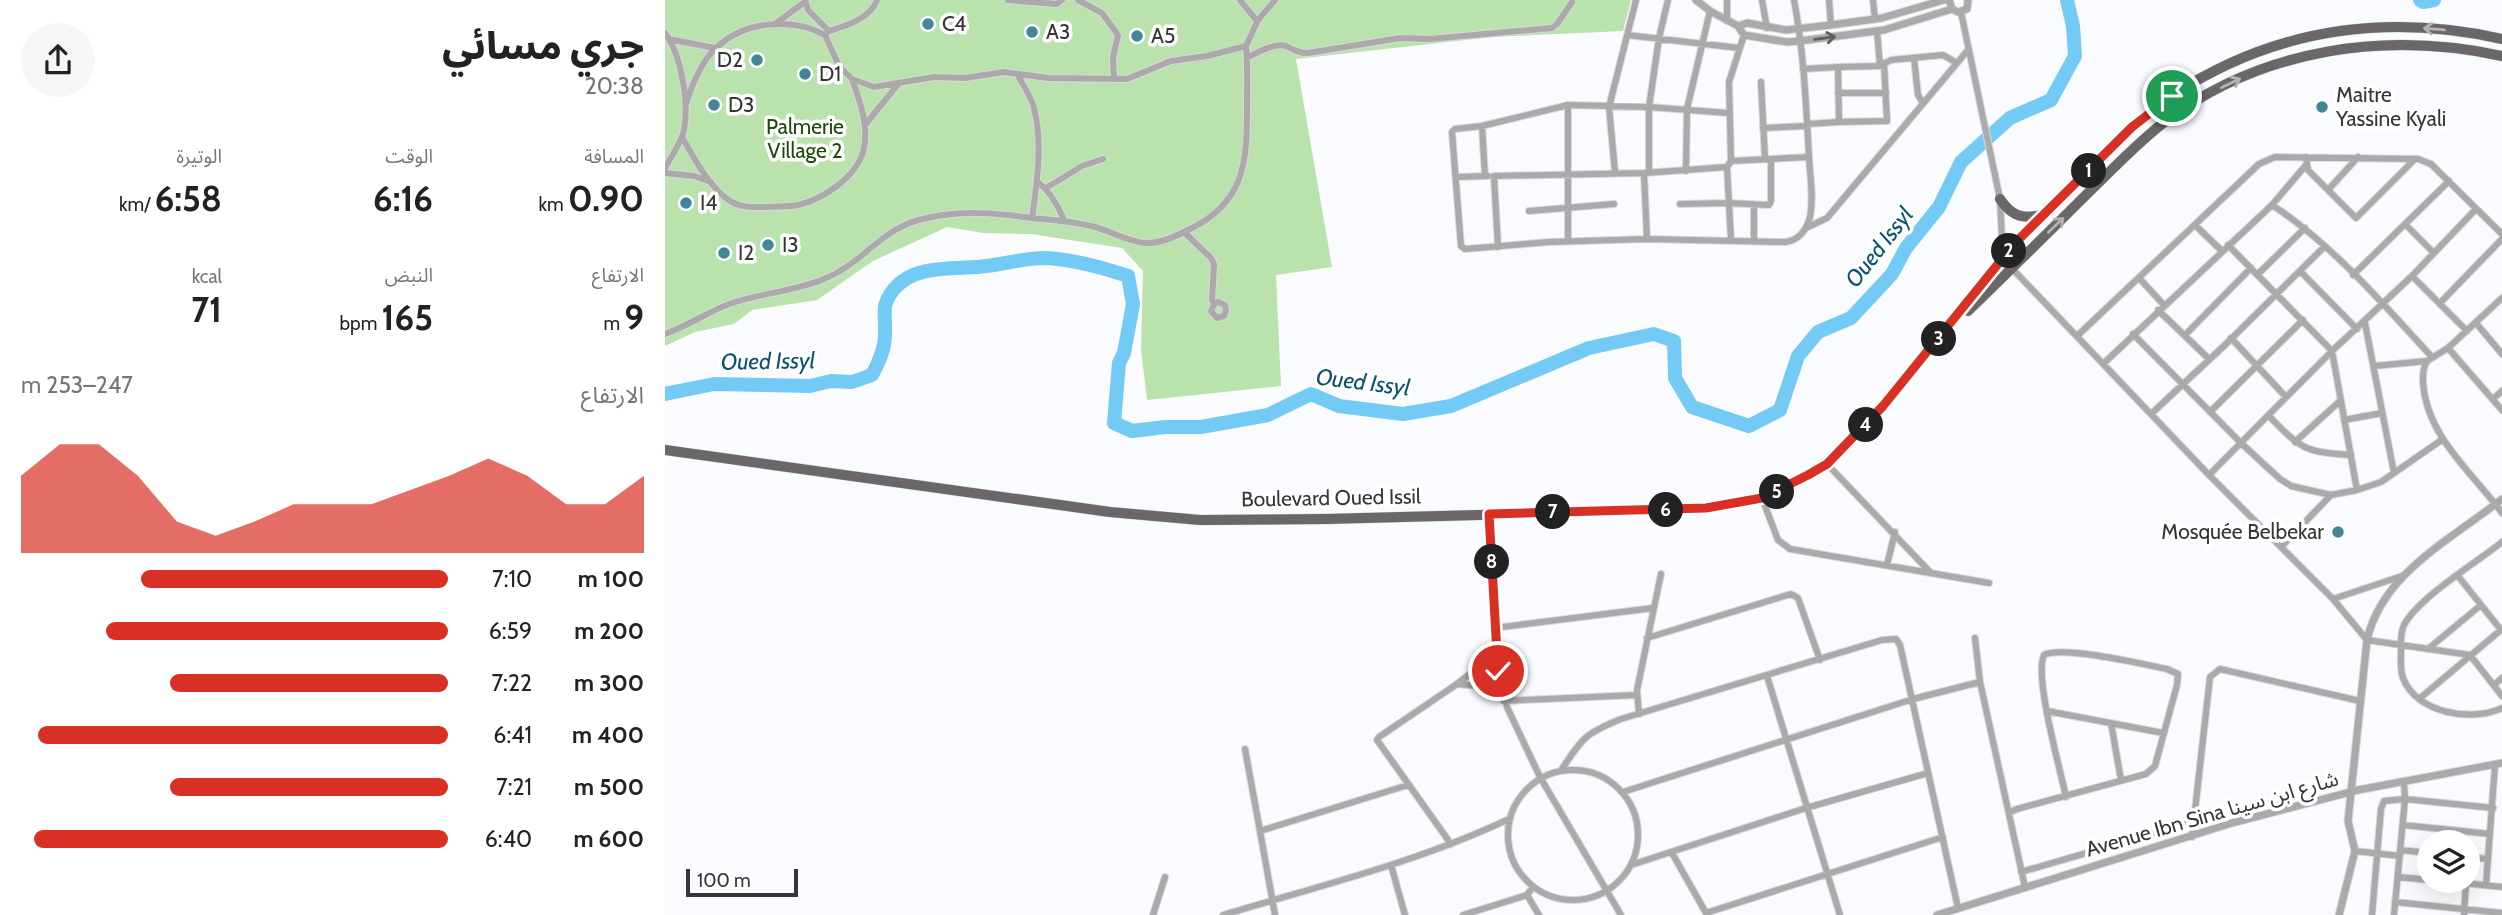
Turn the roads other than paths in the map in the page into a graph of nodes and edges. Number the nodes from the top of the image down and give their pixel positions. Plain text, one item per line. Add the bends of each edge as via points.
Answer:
1 (877, 0) edge
2 (1008, 0) edge
3 (1062, 0) edge
4 (1078, 0) edge
5 (1240, 0) edge
6 (1275, 0) edge
7 (1636, 0) edge
8 (1668, 0) edge
9 (1696, 0) edge
10 (1727, 0) edge
11 (1762, 0) edge
12 (1794, 0) edge
13 (1829, 0) edge
14 (1873, 0) edge
15 (1944, 0) edge
16 (1949, 0) edge
17 (1968, 0) edge
18 (805, 1) edge
19 (1572, 2) dead end
20 (1952, 9) junction
21 (1710, 11) junction
22 (1961, 12) junction
23 (1875, 19) junction
24 (1727, 21) junction
25 (1257, 22) junction
26 (776, 23) junction
27 (1831, 25) junction
28 (1738, 26) junction
29 (1767, 28) junction
30 (1800, 29) junction
31 (1877, 31) junction
32 (827, 33) junction
33 (1627, 35) junction
34 (1744, 35) junction
35 (667, 36) edge
36 (1659, 38) junction
37 (2502, 38) edge
38 (1800, 41) junction
39 (1702, 43) junction
40 (1246, 46) junction
41 (715, 48) junction
42 (1739, 48) junction
43 (1968, 50) junction
44 (2502, 56) edge
45 (1247, 58) junction
46 (1914, 58) junction
47 (1957, 63) junction
48 (1882, 64) junction
49 (1838, 67) junction
50 (1803, 69) junction
51 (1017, 74) junction
52 (852, 79) junction
53 (1114, 79) junction
54 (899, 82) junction
55 (1761, 82) dead end
56 (1838, 93) junction
57 (1886, 93) junction
58 (1923, 103) junction
59 (685, 104) junction
60 (1568, 105) junction
61 (1609, 107) junction
62 (1649, 107) junction
63 (1687, 109) junction
64 (1728, 114) junction
65 (1888, 120) junction
66 (1839, 122) junction
67 (865, 125) junction
68 (1807, 125) junction
69 (1482, 126) junction
70 (1763, 128) junction
71 (1902, 129) junction
72 (682, 137) junction
73 (1809, 157) junction
74 (2358, 157) junction
75 (1103, 159) dead end
76 (1768, 159) junction
77 (2415, 159) junction
78 (2306, 161) junction
79 (1729, 164) junction
80 (665, 168) edge
81 (1686, 171) junction
82 (1615, 172) junction
83 (665, 173) edge
84 (1568, 173) junction
85 (1646, 173) junction
86 (1485, 176) junction
87 (1494, 176) junction
88 (1456, 177) junction
89 (2449, 181) junction
90 (711, 182) junction
91 (1037, 182) junction
92 (1046, 188) junction
93 (2328, 190) junction
94 (2000, 199) junction
95 (1728, 203) junction
96 (1614, 204) dead end
97 (1680, 204) dead end
98 (1754, 204) junction
99 (2272, 205) junction
100 (1568, 206) junction
101 (2476, 209) junction
102 (1529, 211) dead end
103 (2046, 213) junction
104 (1032, 218) junction
105 (1064, 220) junction
106 (2405, 224) junction
107 (2195, 225) junction
108 (2305, 228) junction
109 (1805, 229) junction
110 (1184, 232) junction
111 (2502, 236) edge
112 (1647, 239) junction
113 (1731, 240) junction
114 (1568, 241) junction
115 (1754, 241) junction
116 (2228, 245) junction
117 (1498, 247) junction
118 (2324, 247) junction
119 (2222, 251) junction
120 (2434, 253) junction
121 (2003, 259) junction
122 (2011, 268) junction
123 (2251, 268) junction
124 (2300, 271) junction
125 (2258, 274) junction
126 (2353, 275) junction
127 (2412, 276) junction
128 (2139, 278) junction
129 (2276, 293) junction
130 (2502, 299) edge
131 (2440, 303) junction
132 (1214, 304) dead end
133 (2383, 304) junction
134 (2161, 308) junction
135 (2303, 320) junction
136 (2365, 323) junction
137 (2476, 323) junction
138 (2357, 329) junction
139 (2467, 331) junction
140 (665, 334) edge
141 (2133, 334) junction
142 (2185, 335) junction
143 (2077, 336) junction
144 (2231, 338) junction
145 (1937, 341) junction
146 (2448, 348) junction
147 (2332, 352) junction
148 (2502, 354) edge
149 (2209, 359) junction
150 (2429, 359) junction
151 (2103, 364) junction
152 (2257, 365) junction
153 (2374, 366) junction
154 (2182, 384) junction
155 (2502, 391) edge
156 (2286, 397) junction
157 (2493, 399) junction
158 (2341, 400) junction
159 (2502, 410) edge
160 (2210, 412) junction
161 (2382, 413) junction
162 (2151, 414) junction
163 (2269, 416) junction
164 (2344, 420) junction
165 (2443, 439) junction
166 (2295, 443) junction
167 (2242, 444) junction
168 (665, 450) edge
169 (2351, 455) junction
170 (1827, 464) junction
171 (2394, 473) junction
172 (2209, 475) junction
173 (2357, 490) junction
174 (2331, 495) junction
175 (1762, 498) junction
176 (2499, 501) edge
177 (2502, 513) edge
178 (1489, 514) junction
179 (1895, 532) junction
180 (2502, 542) edge
181 (2281, 547) junction
182 (1887, 565) junction
183 (1930, 572) junction
184 (1661, 574) dead end
185 (2402, 576) junction
186 (2458, 576) junction
187 (1989, 583) dead end
188 (2333, 599) junction
189 (2481, 605) junction
190 (1654, 608) junction
191 (1495, 628) junction
192 (2501, 629) edge
193 (1647, 638) junction
194 (1975, 638) dead end
195 (2367, 640) junction
196 (2401, 646) junction
197 (2428, 649) junction
198 (1496, 654) junction
199 (2470, 655) junction
200 (1820, 660) junction
201 (1767, 676) junction
202 (2502, 678) edge
203 (1980, 682) junction
204 (1457, 684) junction
205 (2494, 685) junction
206 (1501, 688) junction
207 (1637, 695) junction
208 (2502, 696) edge
209 (1913, 699) junction
210 (2419, 699) junction
211 (1504, 701) junction
212 (2360, 701) junction
213 (2502, 708) edge
214 (2047, 711) junction
215 (1639, 714) junction
216 (2111, 723) junction
217 (2163, 733) junction
218 (1785, 740) junction
219 (1245, 749) dead end
220 (2499, 764) edge
221 (1562, 769) junction
222 (1928, 773) junction
223 (1540, 777) junction
224 (2121, 780) junction
225 (2404, 783) junction
226 (1408, 785) junction
227 (1623, 792) junction
228 (2350, 792) junction
229 (2066, 797) junction
230 (2405, 799) junction
231 (1806, 808) junction
232 (2493, 808) junction
233 (2010, 812) junction
234 (1509, 819) junction
235 (2193, 822) junction
236 (2403, 825) junction
237 (1260, 831) junction
238 (2490, 834) junction
239 (1943, 837) junction
240 (2192, 837) junction
241 (1451, 844) junction
242 (2355, 851) junction
243 (1672, 853) junction
244 (2377, 853) junction
245 (2400, 853) junction
246 (2417, 853) edge
247 (2480, 858) edge
248 (2488, 859) junction
249 (1391, 865) junction
250 (1631, 865) junction
251 (2021, 872) junction
252 (1827, 873) junction
253 (1165, 877) dead end
254 (2398, 877) junction
255 (2417, 879) edge
256 (2480, 885) edge
257 (2486, 886) junction
258 (1533, 887) junction
259 (2025, 887) junction
260 (2502, 887) edge
261 (1607, 891) junction
262 (2465, 893) edge
263 (1527, 895) junction
264 (1273, 900) junction
265 (2395, 902) junction
266 (1958, 908) junction
267 (2464, 912) edge
268 (2502, 913) edge
269 (1707, 914) edge
270 (1153, 915) edge
271 (1223, 915) edge
272 (1275, 915) edge
273 (1405, 915) edge
274 (1463, 915) edge
275 (1539, 915) edge
276 (1621, 915) edge
277 (1840, 915) edge
278 (1937, 915) edge
279 (2339, 915) edge
280 (2372, 915) edge
281 (2394, 915) edge

1 - 32 street via 872,9 846,27
2 - 3 street via 1057,4
4 - 53 street via 1102,13 1118,35
5 - 25 street
6 - 25 street
7 - 33 street
8 - 36 street
9 - 21 street
10 - 24 street
11 - 29 street
12 - 30 street
13 - 27 street
14 - 23 street
15 - 23 street
16 - 20 street
17 - 22 street via 1967,9
18 - 26 street
18 - 32 street
19 - 45 street via 1555,26 1547,28 1400,38 1308,53 1277,46
20 - 22 street
20 - 31 street
21 - 24 street
21 - 39 street
22 - 43 street
23 - 27 street
24 - 28 street
25 - 40 street
26 - 32 street
26 - 41 street via 741,32
27 - 30 street
28 - 29 street via 1747,23
28 - 34 street
29 - 30 street
30 - 38 street
38 -> 31 street
31 - 48 street
32 - 52 street via 839,66
33 - 36 street
33 - 61 street
34 - 38 street
34 - 42 street
35 - 41 street
35 - 59 street
36 - 39 street
36 - 62 street
37 -> 103 main road, Boulevard Oued Issil via 2371,26 2306,36 2252,54 2172,96 2132,127
38 - 50 street
39 - 42 street
39 - 63 street
40 - 45 street
40 - 53 street via 1171,61 1127,79
41 - 59 street
42 - 64 street via 1729,82
43 - 47 street
43 - 94 street
122 -> 44 main road, Boulevard Oued Issil via 2144,139 2196,101 2253,72 2355,46 2430,46
45 - 110 street via 1248,138 1242,174 1212,215
46 - 47 street via 1943,55
46 - 48 street
46 - 58 street
47 - 58 street
48 - 49 street
48 - 57 street
49 - 50 street
49 - 56 street
50 - 68 street
51 - 53 street
51 - 54 street via 934,76
51 - 91 street via 1034,110
52 - 54 street via 874,87
52 - 67 street
54 - 67 street
55 - 70 street
56 - 57 street
56 - 66 street
57 - 65 street
58 - 71 street
59 - 72 street
60 - 61 street
60 - 69 street
60 - 84 street
61 - 62 street
61 - 82 street
62 - 63 street
62 - 85 street
63 - 64 street
63 - 81 street
64 - 79 street
65 - 66 street
65 - 71 street
66 - 68 street
67 - 90 street via 863,154 855,167 808,202 748,208 733,203
68 - 70 street
68 - 73 street
69 - 86 street
69 - 88 street via 1453,131
70 - 76 street
71 - 109 street via 1827,218
72 - 80 street
72 - 90 street
73 - 76 street
73 - 109 street via 1811,209
74 - 77 street
74 - 78 street
74 - 93 street
75 - 92 street via 1081,166
76 - 79 street
76 - 98 street via 1771,202
77 - 89 street via 2431,164
77 - 93 street via 2356,218
78 - 93 street via 2308,170
78 - 99 street
78 - 107 street via 2266,160
79 - 81 street
79 - 95 street
81 - 85 street
82 - 84 street
82 - 85 street
83 - 90 street
84 - 87 street
84 - 100 street
85 - 112 street
86 - 87 street
86 - 88 street
87 - 117 street
88 - 117 street via 1461,246
89 - 101 street
89 - 106 street
91 - 92 street
91 - 104 street
92 - 105 street
94 - 103 main road via 2018,216
94 - 121 street
95 - 97 street
95 - 98 street
95 - 113 street
96 - 100 street
98 - 115 street
99 - 108 street
99 - 116 street
100 - 102 street
100 - 114 street
101 - 111 street
101 - 120 street
103 - 121 main road, Boulevard Oued Issil
104 - 105 street
104 - 140 street via 953,213 905,223 825,279 727,305
105 - 110 street via 1145,243
106 - 120 street
106 - 126 street
107 - 119 street
107 - 128 street
108 - 118 street
108 - 125 street
109 - 115 street via 1792,242
110 - 132 street via 1214,264
111 - 131 street
112 - 113 street
112 - 114 street
113 - 115 street
114 - 117 street
116 - 119 street
116 - 123 street
118 - 124 street
118 - 126 street
119 - 134 street
120 - 127 street
121 - 122 street
121 - 145 main road, Boulevard Oued Issil
122 - 143 street
122 - 145 main road, Boulevard Oued Issil
123 - 125 street
123 - 142 street
124 - 129 street
124 - 138 street
125 - 129 street
126 - 133 street
127 - 131 street
127 - 133 street
128 - 134 street
128 - 143 street
129 - 135 street
129 - 144 street
130 - 137 street
131 - 139 street
133 - 136 street
133 - 150 street
134 - 141 street
134 - 142 street
135 - 147 street
135 - 152 street
136 - 138 street
136 - 153 street
137 - 139 street
137 - 148 street
138 - 147 street
139 - 146 street
141 - 151 street
141 - 154 street
142 - 149 street
143 - 151 street
144 - 149 street
144 - 152 street
145 - 170 main road, Boulevard Oued Issil
146 - 150 street
146 - 157 street
147 - 156 street
147 - 158 street
149 - 154 street
150 - 153 street
150 - 165 street via 2423,374 2425,401
151 - 162 street
152 - 156 street
152 - 160 street
153 - 161 street
154 - 160 street
154 - 162 street
155 - 157 street
156 - 163 street
157 - 159 street
158 - 164 street
158 - 166 street
160 - 167 street
161 - 164 street
161 - 171 street
162 - 172 street
163 - 166 street
163 - 167 street
164 - 169 street
165 - 171 street
165 - 176 street
166 - 169 street via 2313,451
167 - 172 street
167 - 174 street via 2291,486
168 - 178 main road, Boulevard Oued Issil via 1165,517
169 - 173 street
170 - 175 main road, Boulevard Oued Issil
170 - 179 street
171 - 173 street
172 - 181 street
173 - 174 street
174 - 181 street
175 - 178 main road, Boulevard Oued Issil via 1674,510
175 - 182 street via 1778,540 1786,547
176 - 177 street
176 - 185 street
178 - 191 street
179 - 182 street
179 - 183 street
180 - 186 street
181 - 188 street
182 - 183 street
183 - 187 street
184 - 190 street
185 - 188 street
185 - 195 street via 2377,609
186 - 189 street
186 - 196 street via 2411,614 2402,629
188 - 195 street
189 - 192 street
189 - 197 street
190 - 191 street
190 - 193 street
191 - 198 street
192 - 199 street
193 - 200 street via 1791,594 1798,598
193 - 207 street
194 - 203 street
195 - 196 street
195 - 212 street
196 - 197 street
196 - 210 street via 2404,679
197 - 199 street
198 - 204 street
198 - 206 street
199 - 205 street
199 - 210 street
200 - 201 street
200 - 209 street via 1896,639
201 - 215 street
201 - 218 street
202 - 205 street
203 - 209 street
203 - 233 street
204 - 206 street
204 - 226 street via 1378,738
205 - 208 street
206 - 211 street
207 - 211 street
207 - 215 street
209 - 218 street
209 - 222 street
210 - 213 street via 2465,714
211 - 223 street
212 - 228 street
212 - 235 street via 2220,669 2213,672
214 - 216 street
214 - 217 street via 2041,666 2043,654 2050,651 2174,670 2179,676
214 - 229 street
215 - 221 street via 1592,731
216 - 217 street
216 - 224 street
217 - 224 street via 2155,766 2146,774
218 - 227 street
218 - 231 street
219 - 237 street
220 - 225 street, Avenue Ibn Sina شارع ابن سينا
220 - 232 street
221 - 223 street
221 - 227 street via 1584,769 1606,777
222 - 231 street
222 - 239 street
223 - 234 street via 1520,796
223 - 261 street
224 - 229 street
225 - 228 street, Avenue Ibn Sina شارع ابن سينا
225 - 230 street
226 - 237 street
226 - 241 street
227 - 250 street via 1638,827
228 - 240 street, Avenue Ibn Sina شارع ابن سينا
228 - 242 street via 2348,821
229 - 233 street
230 - 232 street
230 - 236 street
230 - 244 street via 2383,803
231 - 243 street
231 - 252 street
232 - 238 street
233 - 251 street
234 - 241 street
234 - 258 street via 1511,856
235 - 240 street
235 - 251 street
236 - 238 street
236 - 245 street
237 - 264 street
238 - 248 street
239 - 252 street
239 - 266 street
240 - 259 street, Avenue Ibn Sina شارع ابن سينا
241 - 249 street
242 - 244 street
242 - 279 street
243 - 250 street
243 - 269 street
244 - 245 street
244 - 280 street
245 - 246 street
245 - 254 street
247 - 248 street
248 - 257 street
249 - 264 street
249 - 273 street
250 - 261 street
251 - 259 street
252 - 269 street
252 - 277 street
253 - 270 street
254 - 255 street
254 - 265 street
256 - 257 street
257 - 260 street
258 - 261 street via 1550,897 1569,900 1589,899
258 - 263 street
259 - 266 street, Avenue Ibn Sina شارع ابن سينا
261 - 276 street
262 - 267 street
263 - 274 street
263 - 275 street
264 - 271 street
264 - 272 street
265 - 267 street
265 - 281 street
266 - 278 street, Avenue Ibn Sina شارع ابن سينا
267 - 268 street

